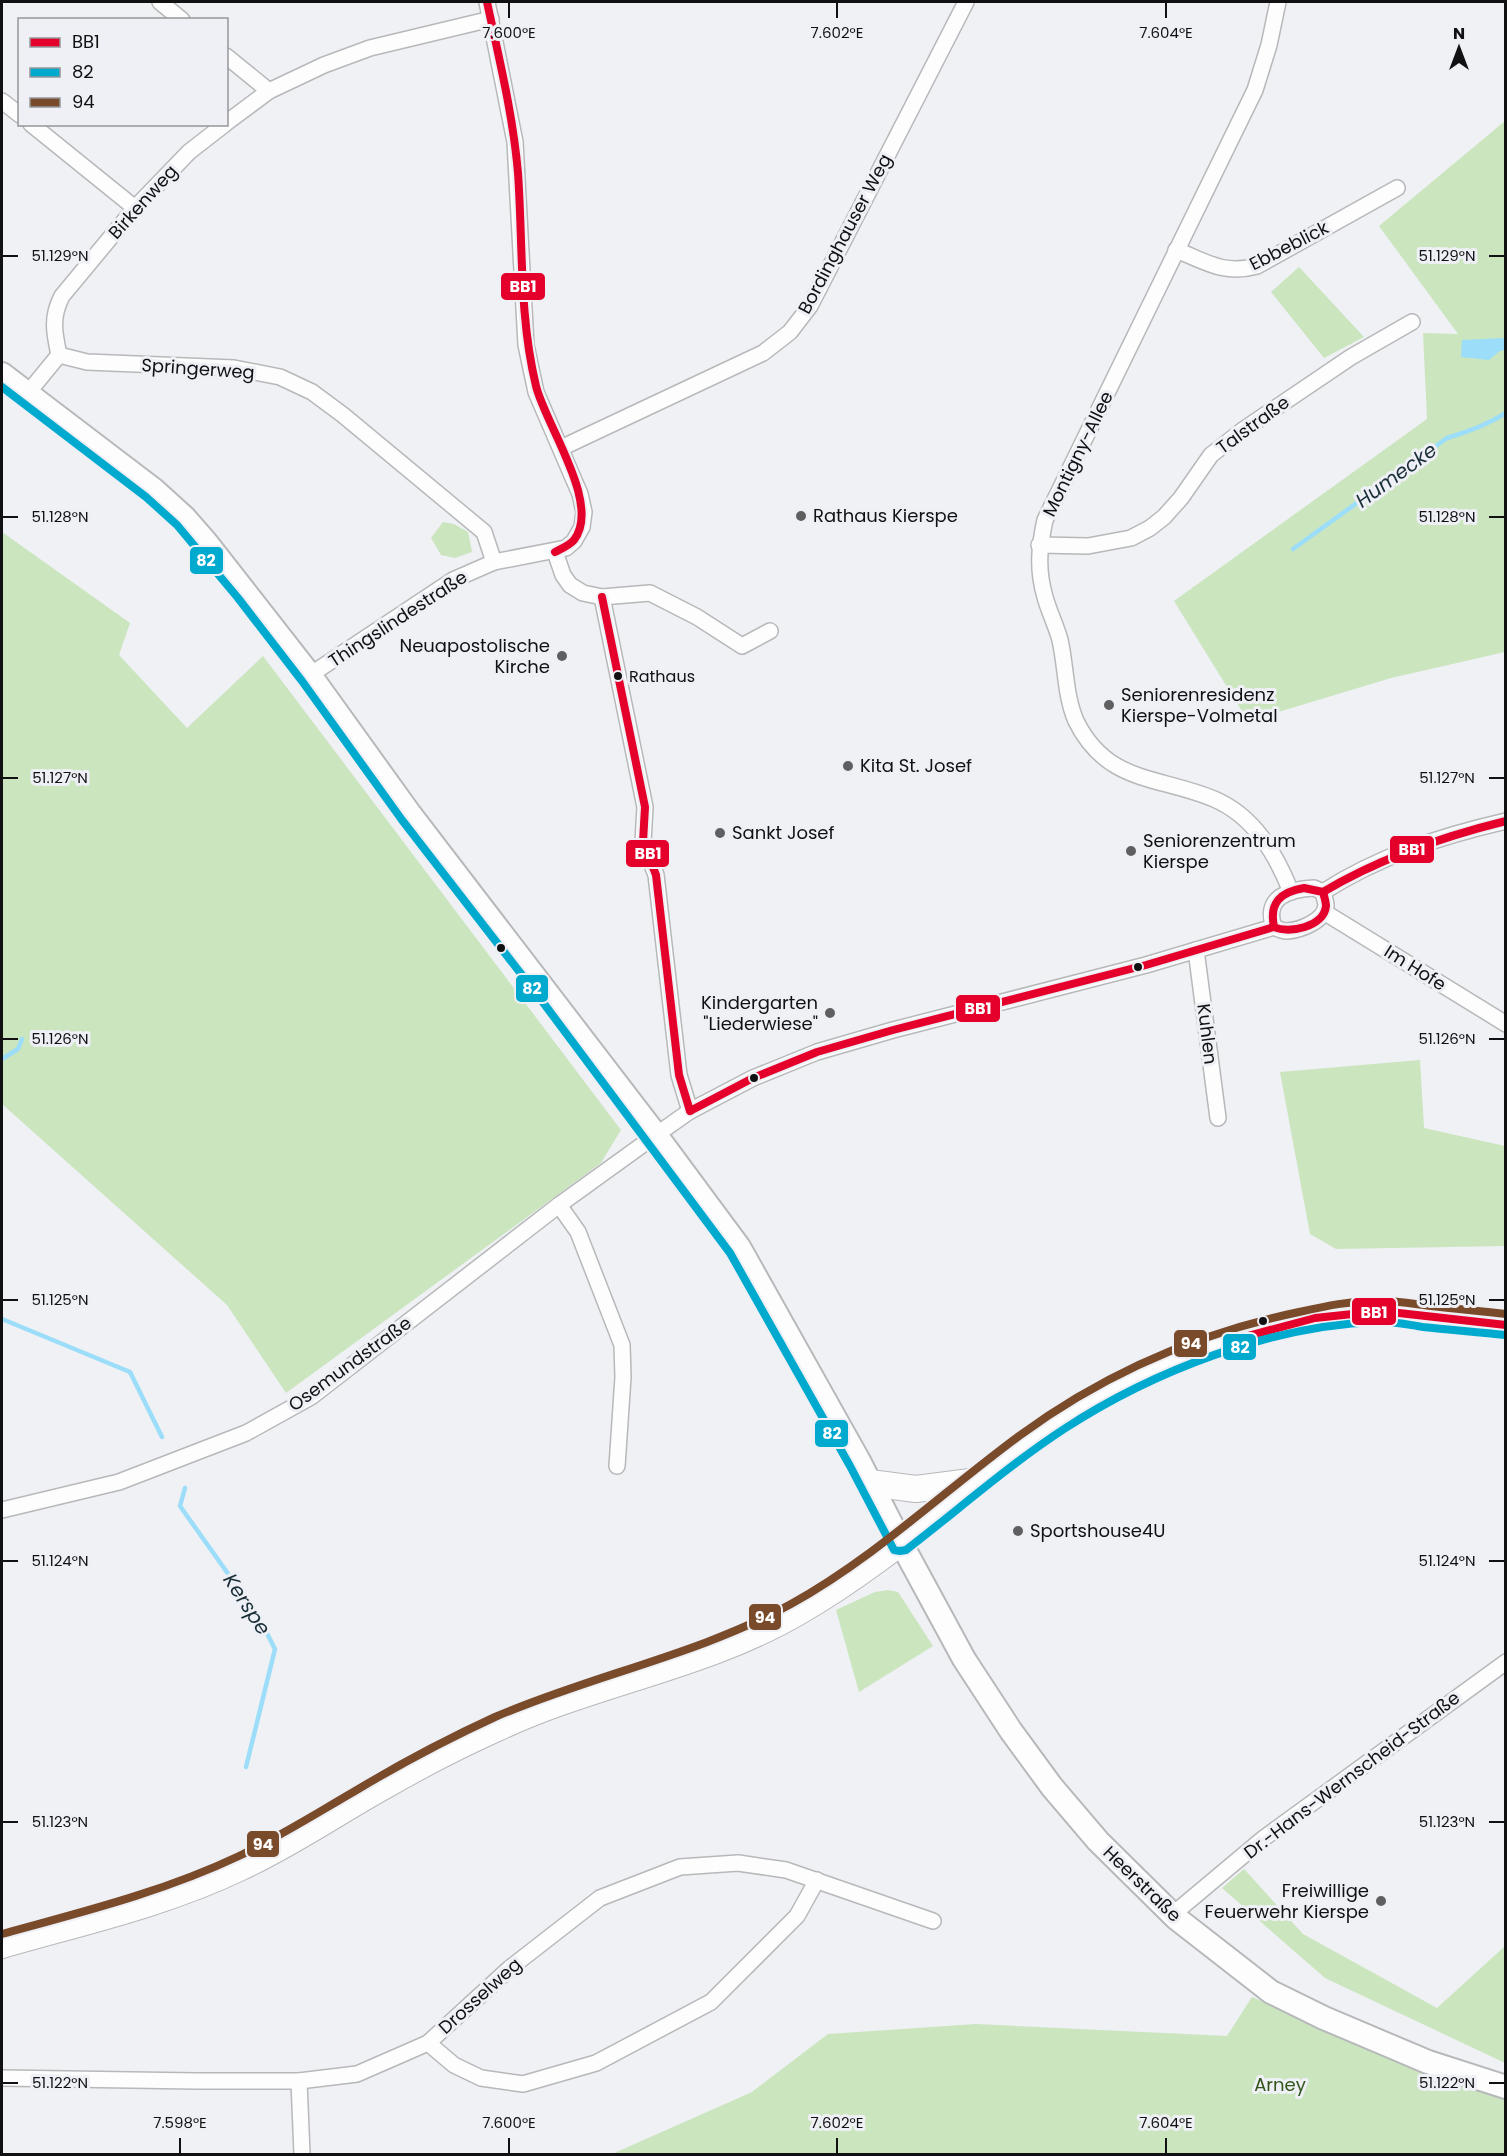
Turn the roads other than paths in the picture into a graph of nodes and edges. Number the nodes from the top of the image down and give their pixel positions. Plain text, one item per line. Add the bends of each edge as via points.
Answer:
1 (160, 2) edge
2 (487, 2) edge
3 (966, 2) edge
4 (1278, 2) edge
5 (180, 18) edge
6 (491, 20) junction
7 (228, 58) edge
8 (269, 91) junction
9 (2, 101) edge
10 (18, 114) edge
11 (228, 122) edge
12 (33, 126) edge
13 (223, 126) edge
14 (1397, 188) dead end
15 (135, 208) junction
16 (1176, 250) junction
17 (1412, 322) dead end
18 (59, 355) junction
19 (2, 374) edge
20 (27, 394) junction
21 (561, 448) junction
22 (1039, 545) junction
23 (555, 552) junction
24 (494, 562) junction
25 (602, 597) junction
26 (770, 631) dead end
27 (310, 675) junction
28 (1506, 821) edge
29 (1291, 892) junction
30 (1323, 892) junction
31 (1324, 912) junction
32 (1274, 927) junction
33 (1196, 950) junction
34 (1506, 1024) edge
35 (690, 1111) junction
36 (1218, 1118) dead end
37 (656, 1135) junction
38 (559, 1205) junction
39 (1506, 1325) edge
40 (617, 1466) dead end
41 (978, 1481) junction
42 (870, 1483) junction
43 (2, 1510) edge
44 (900, 1541) junction
45 (1506, 1662) edge
46 (817, 1880) junction
47 (1172, 1914) junction
48 (933, 1921) dead end
49 (2, 1945) edge
50 (428, 2043) junction
51 (2, 2078) edge
52 (299, 2081) junction
53 (1506, 2087) edge
54 (302, 2154) edge

1 - 5 street
2 - 6 street, Thingslindestraße
3 - 21 street, Bordinghauser Weg via 810,306 790,332 763,353
4 - 16 street, Montigny-Allee via 1255,90
6 - 8 street, Birkenweg via 370,48
6 - 21 street, Thingslindestraße via 515,142 526,345 536,392
7 - 8 street
8 - 11 street, Birkenweg
9 - 10 street
12 - 15 street
13 - 15 street, Birkenweg via 189,152
14 - 16 street, Ebbeblick via 1257,266 1224,269
15 - 18 street, Birkenweg via 62,296 55,310 54,333
16 - 22 street, Montigny-Allee via 1045,520
17 - 22 street, Talstraße via 1351,357 1211,455 1181,498 1150,528 1131,538 1088,546
18 - 20 street
18 - 24 street, Springerweg via 87,362 234,368 280,377 312,392 484,532
19 - 20 main road, Heerstraße
20 - 27 main road, Heerstraße via 153,489 184,518
21 - 23 street, Thingslindestraße via 584,512 574,542
22 - 29 street, Montigny-Allee via 1044,597 1060,640 1067,689 1076,720 1094,748 1110,764 1143,779 1215,800 1237,813 1265,841
23 - 24 street, Thingslindestraße
23 - 25 street via 570,585
24 - 27 street, Thingslindestraße via 453,580
25 - 26 street via 650,593 742,646
25 - 35 street via 645,807 643,842 656,875 679,1075
27 - 37 main road, Heerstraße via 410,814
28 - 30 street via 1418,845
29 - 30 street via 1314,888
29 - 32 street via 1280,896 1273,905 1270,917
30 - 31 street
31 - 32 street via 1317,921 1300,928 1285,932
31 - 34 street, Im Hofe
32 - 33 street, Osemundstraße
33 - 35 street, Osemundstraße via 817,1052 753,1077
33 - 36 street, Kuhlen
35 - 37 street, Osemundstraße
37 - 38 street, Osemundstraße
37 - 42 main road, Heerstraße via 739,1247
38 - 40 street via 578,1232 622,1344
38 - 43 street, Osemundstraße via 311,1397 276,1418 119,1482
39 - 41 main road via 1381,1311 1315,1318 1258,1333 1189,1355 1125,1383 1060,1420
41 - 42 main road via 916,1489
41 - 44 main road
42 - 44 main road, Heerstraße
44 - 47 main road, Heerstraße via 964,1659 1052,1787 1098,1841
44 - 49 main road via 799,1612 750,1637 553,1704 497,1728 394,1780 238,1869 141,1905
45 - 47 street, Dr.-Hans-Wernscheid-Straße via 1264,1838
46 - 48 street, Drosselweg
46 - 50 street, Drosselweg via 786,1870 738,1863 680,1867 600,1898 510,1968
46 - 50 street via 797,1916 711,2002 596,2063 524,2084 481,2078 454,2065
47 - 53 main road, Heerstraße via 1271,1992 1428,2062
50 - 52 street, Drosselweg via 357,2074
51 - 52 street, Drosselweg
52 - 54 street

